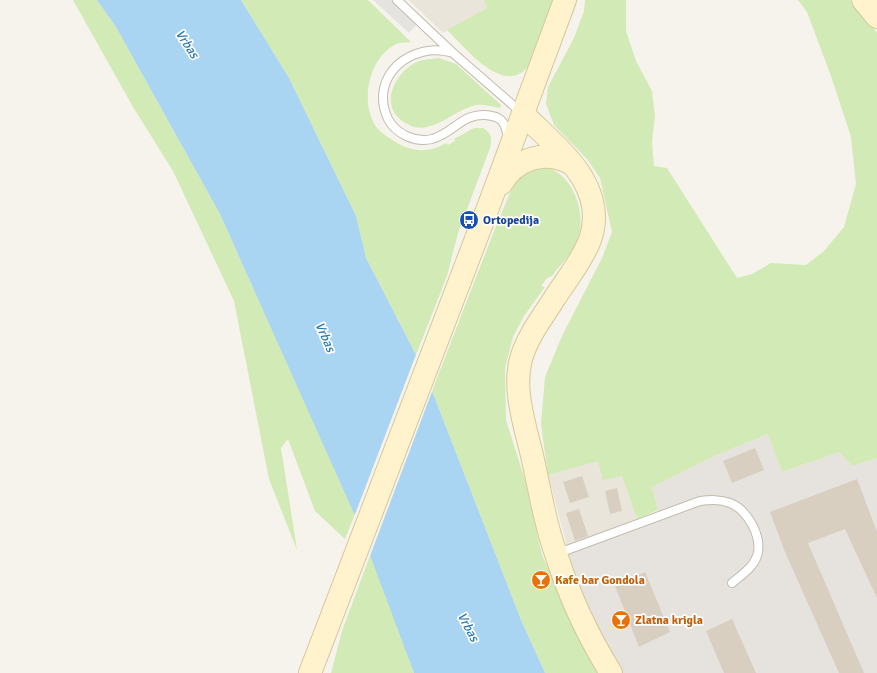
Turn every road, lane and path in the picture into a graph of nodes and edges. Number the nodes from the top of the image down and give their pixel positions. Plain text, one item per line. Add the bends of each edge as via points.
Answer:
1 (397, 0) edge
2 (565, 0) edge
3 (863, 0) edge
4 (877, 17) edge
5 (453, 53) junction
6 (523, 114) junction
7 (504, 165) junction
8 (575, 166) junction
9 (490, 205) junction
10 (555, 554) junction
11 (732, 583) dead end
12 (310, 673) edge
13 (611, 673) edge

1 - 5 lane
2 - 6 street
3 - 4 street
5 - 6 lane
5 - 7 lane via 426,50 399,63 390,75 384,94 385,111 398,131 418,139 432,139 444,134 475,115 501,119 507,131 508,150
6 - 7 street
6 - 8 street
7 - 9 street
8 - 9 street via 553,156 528,158 511,172
8 - 10 street via 588,185 593,227 582,256 532,333 521,359 519,383 522,414
9 - 12 street
10 - 11 lane via 700,500 716,499 732,503 750,519 758,538 757,555 752,565
10 - 13 street via 593,641

